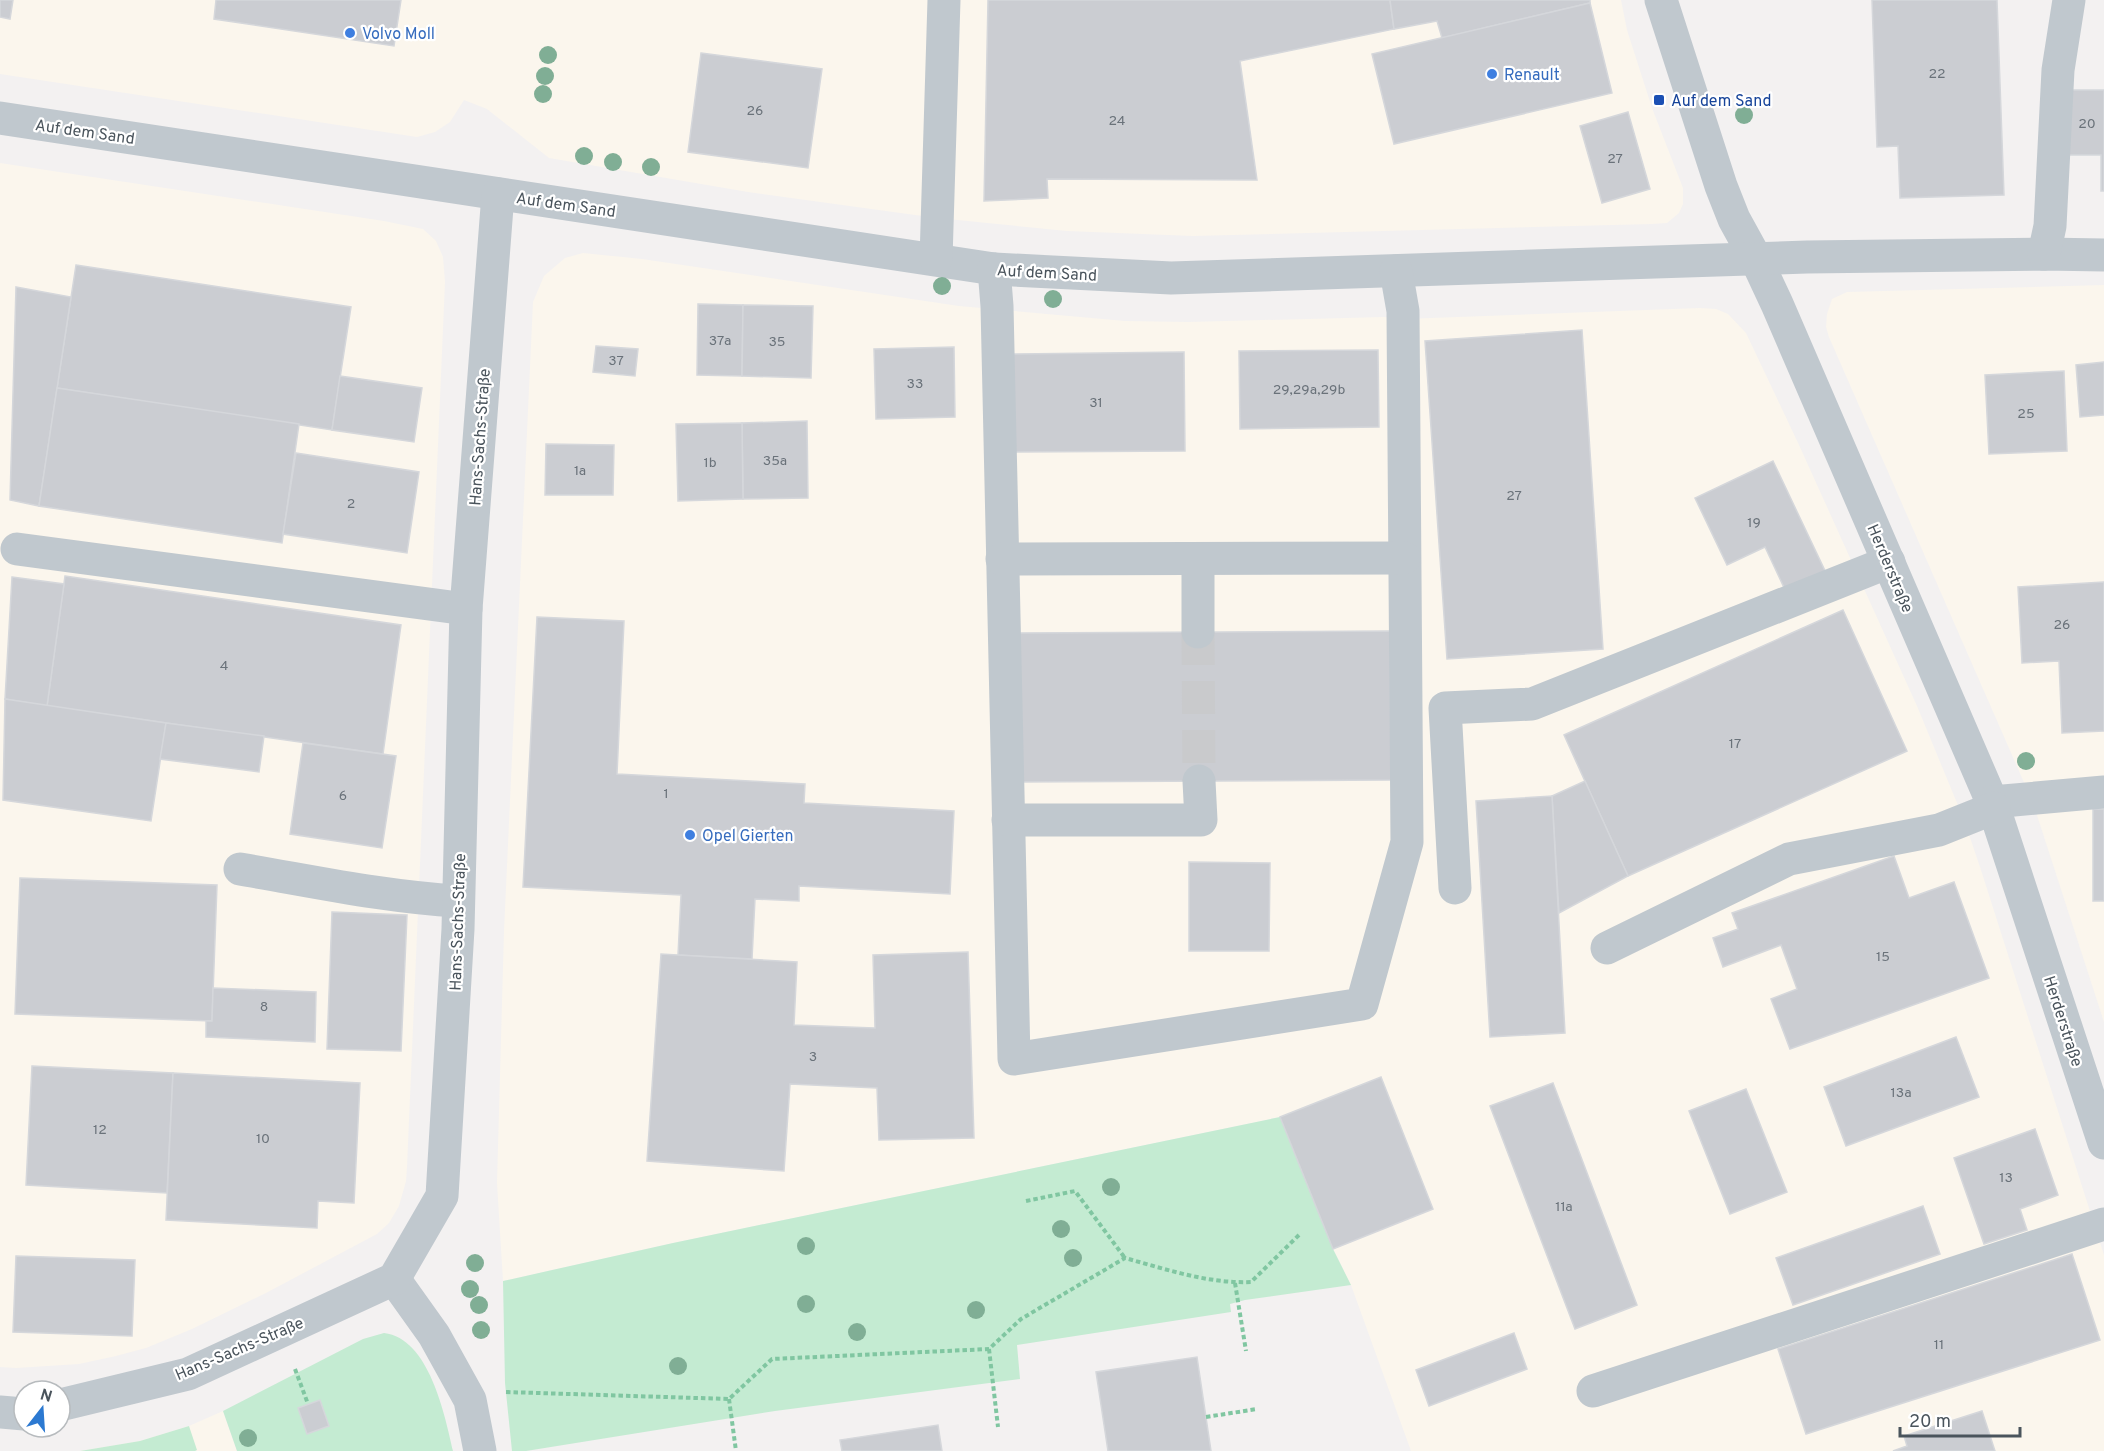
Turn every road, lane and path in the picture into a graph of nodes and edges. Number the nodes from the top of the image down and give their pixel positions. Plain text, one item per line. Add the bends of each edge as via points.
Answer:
1 (944, 0) edge
2 (1661, 0) edge
3 (2069, 0) edge
4 (0, 118) edge
5 (498, 194) junction
6 (2044, 254) junction
7 (2104, 255) edge
8 (936, 259) junction
9 (1756, 259) junction
10 (994, 269) junction
11 (1396, 271) junction
12 (17, 549) dead end
13 (1404, 558) junction
14 (1002, 559) junction
15 (1198, 559) junction
16 (1889, 562) junction
17 (466, 609) junction
18 (1198, 633) tunnel mouth
19 (1199, 781) tunnel mouth
20 (2104, 792) edge
21 (1993, 805) junction
22 (1008, 820) junction
23 (240, 869) dead end
24 (1455, 888) dead end
25 (458, 901) junction
26 (1607, 948) dead end
27 (2104, 1143) edge
28 (1026, 1201) dead end
29 (2104, 1224) edge
30 (1300, 1234) dead end
31 (1125, 1258) junction
32 (394, 1279) junction
33 (1235, 1283) junction
34 (989, 1349) junction
35 (1246, 1351) dead end
36 (295, 1369) dead end
37 (1593, 1391) dead end
38 (500, 1392) dead end
39 (729, 1399) junction
40 (72, 1402) edge
41 (308, 1404) dead end
42 (1257, 1409) dead end
43 (1206, 1417) dead end
44 (998, 1427) dead end
45 (480, 1451) edge
46 (736, 1451) edge

1 - 8 street
2 - 9 street, Herderstraße via 1734,219
3 - 6 street via 2058,70 2050,226
4 - 5 street, Auf dem Sand
5 - 8 street, Auf dem Sand
5 - 17 street, Hans-Sachs-Straße
6 - 7 street, Auf dem Sand
6 - 9 street, Auf dem Sand
8 - 10 street, Auf dem Sand
9 - 11 street, Auf dem Sand
9 - 16 street, Herderstraße
10 - 11 street, Auf dem Sand via 1171,278
10 - 14 street
11 - 13 street via 1404,310
12 - 17 street
13 - 15 street
13 - 22 street via 1407,842 1362,1004 1014,1059
14 - 15 street
14 - 22 street
15 - 18 street
16 - 21 street, Herderstraße
16 - 24 street via 1532,704 1445,708
17 - 25 street, Hans-Sachs-Straße
19 - 22 street via 1201,820
20 - 21 street
21 - 26 street via 1939,830 1789,859
21 - 27 street, Herderstraße
23 - 25 street via 420,899
25 - 32 street, Hans-Sachs-Straße via 442,1196
28 - 31 path via 1075,1191
29 - 37 street
30 - 33 path via 1251,1282
31 - 33 path
31 - 34 path via 1021,1319
32 - 40 street, Hans-Sachs-Straße via 188,1374
32 - 45 street via 434,1335 470,1400
33 - 35 path
34 - 39 path via 772,1359
34 - 44 path
36 - 41 path
38 - 39 path
39 - 46 path
42 - 43 path

